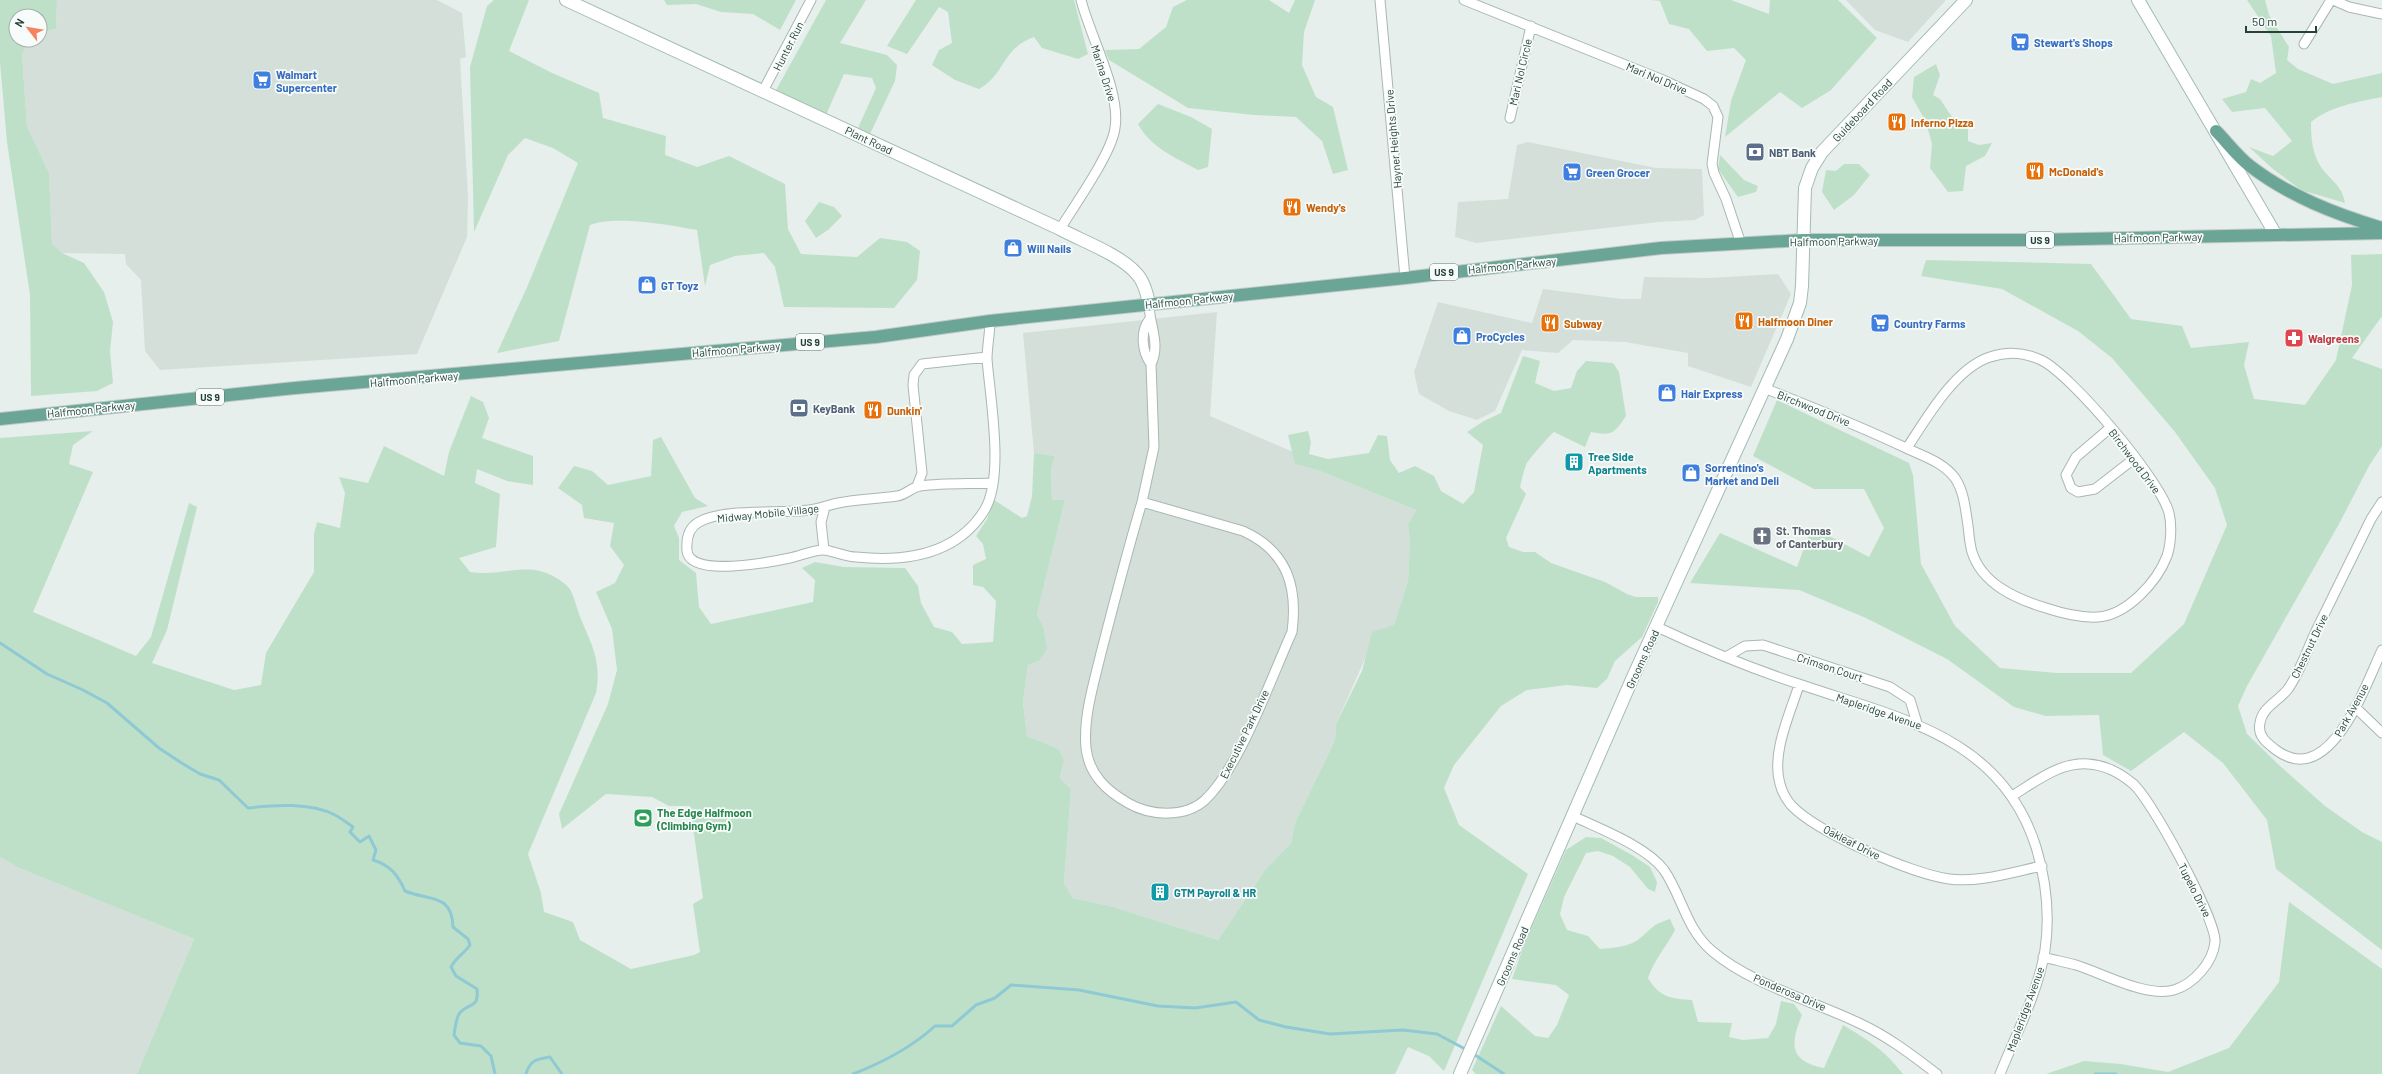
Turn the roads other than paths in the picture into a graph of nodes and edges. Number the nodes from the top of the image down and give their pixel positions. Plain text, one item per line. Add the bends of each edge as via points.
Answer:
1 (566, 0) edge
2 (812, 0) edge
3 (1081, 0) edge
4 (1380, 0) edge
5 (1464, 0) edge
6 (1966, 0) edge
7 (2138, 0) edge
8 (2332, 0) edge
9 (2382, 14) edge
10 (1531, 26) junction
11 (2304, 44) dead end
12 (763, 92) junction
13 (1510, 118) dead end
14 (2216, 131) junction
15 (2382, 228) edge
16 (1060, 229) junction
17 (2382, 233) edge
18 (2276, 235) junction
19 (1803, 240) junction
20 (1741, 244) junction
21 (1405, 278) junction
22 (1149, 304) junction
23 (990, 321) junction
24 (987, 357) junction
25 (1764, 388) junction
26 (0, 419) edge
27 (2110, 428) junction
28 (1907, 448) junction
29 (2135, 458) junction
30 (992, 483) junction
31 (917, 486) junction
32 (1142, 502) junction
33 (2382, 502) edge
34 (825, 507) junction
35 (824, 550) junction
36 (1657, 627) junction
37 (2382, 650) edge
38 (1726, 658) junction
39 (1800, 685) junction
40 (2354, 707) junction
41 (1917, 723) junction
42 (2382, 733) edge
43 (2308, 760) joint
44 (2012, 796) junction
45 (1573, 816) junction
46 (2042, 866) junction
47 (2043, 957) junction
48 (1460, 1074) edge
49 (1937, 1074) edge
50 (2000, 1074) edge

1 - 12 street, Plant Road
2 - 12 street, Hunter Run
3 - 16 street, Marina Drive via 1112,90 1116,110 1115,129 1102,158
4 - 21 street, Hayner Heights Drive
5 - 10 street, Mari Nol Drive
6 - 19 street, Guideboard Road via 1815,162 1805,188
7 - 14 street
8 - 9 street via 2349,7
8 - 11 street
10 - 13 street, Mari Nol Circle
10 - 20 street, Mari Nol Drive via 1704,99 1713,106 1718,118 1712,164
12 - 16 street, Plant Road
14 - 15 main road via 2249,165 2276,184 2335,214
14 - 18 street
16 - 22 street, Plant Road via 1128,266 1141,280
17 - 18 main road, Halfmoon Parkway / US 9
18 - 19 main road, Halfmoon Parkway / US 9 via 2028,240
19 - 20 main road, Halfmoon Parkway / US 9
19 - 25 street, Grooms Road via 1800,303 1787,339
20 - 21 main road, Halfmoon Parkway / US 9 via 1661,248
21 - 22 main road, Halfmoon Parkway / US 9
22 - 23 main road, Halfmoon Parkway / US 9
22 - 32 street, Executive Park Drive via 1149,320 1155,330 1151,364 1154,447
23 - 24 street, Midway Mobile Village
23 - 26 main road, Halfmoon Parkway / US 9 via 876,337 295,388
24 - 30 street, Midway Mobile Village via 995,454
24 - 31 street via 922,364 914,374 922,473
25 - 28 street, Birchwood Drive
25 - 36 street, Grooms Road
27 - 28 street, Birchwood Drive via 2097,409 2059,371 2031,355 2007,353 1988,357 1960,376 1930,413
27 - 29 street, Birchwood Drive
27 - 29 street via 2072,462 2066,475 2071,488 2078,492 2095,489
28 - 29 street, Birchwood Drive via 1933,460 1955,478 1964,499 1972,551 1986,578 2017,598 2045,608 2097,617 2121,610 2142,592 2167,556 2171,521 2168,509
30 - 31 street, Midway Mobile Village
30 - 35 street, Midway Mobile Village via 989,502 975,523 955,541 937,550 909,558 884,559 854,557
31 - 34 street, Midway Mobile Village via 899,496 867,498
32 - 32 street, Executive Park Drive via 1092,690 1086,749 1096,775 1112,794 1144,811 1170,813 1191,808 1204,801 1226,773 1292,632 1294,614 1289,576 1275,553 1256,537
33 - 43 street, Chestnut Drive via 2367,526 2288,689 2261,717 2259,726 2264,740 2288,757
34 - 35 street, Midway Mobile Village via 821,522
34 - 35 street, Midway Mobile Village via 738,514 703,520 691,529 687,537 689,558 698,564 712,567 789,558
36 - 38 street, Mapleridge Avenue
36 - 45 street, Grooms Road
37 - 40 street, Park Avenue
38 - 39 street, Mapleridge Avenue
38 - 41 street, Crimson Court via 1745,646 1763,645 1890,687 1910,700
39 - 41 street, Mapleridge Avenue
39 - 46 street, Oakleaf Drive via 1782,740 1778,769 1785,798 1813,822 1882,858 1943,878 1988,877
40 - 42 street
40 - 43 street, Park Avenue via 2331,744 2319,755
41 - 44 street, Mapleridge Avenue via 1955,742 1971,754 1996,776
44 - 46 street, Mapleridge Avenue via 2033,837
44 - 47 street, Tupelo Drive via 2048,774 2076,764 2100,765 2133,783 2150,803 2206,907 2216,940 2213,953 2201,973 2185,985 2167,992 2130,985
45 - 48 street, Grooms Road
45 - 49 street, Ponderosa Drive via 1636,848 1655,861 1664,871 1695,933 1712,951 1796,998 1863,1024
46 - 47 street, Mapleridge Avenue via 2046,895
47 - 50 street, Mapleridge Avenue via 2036,985

